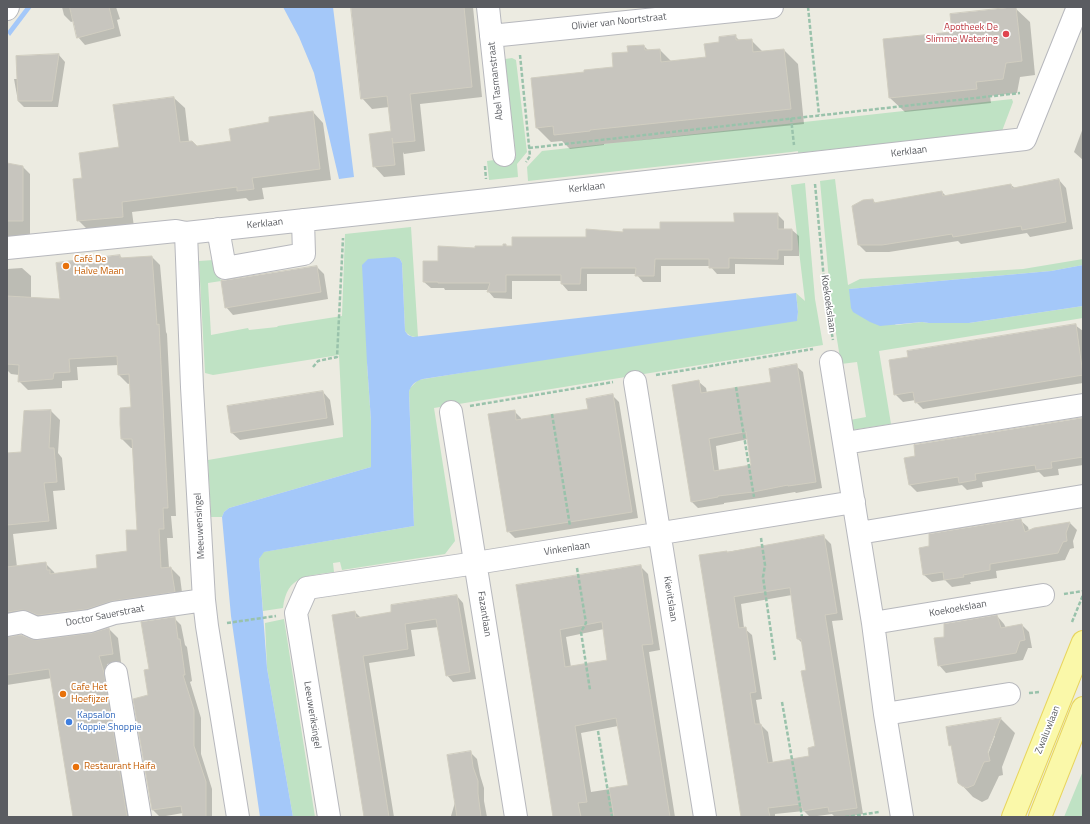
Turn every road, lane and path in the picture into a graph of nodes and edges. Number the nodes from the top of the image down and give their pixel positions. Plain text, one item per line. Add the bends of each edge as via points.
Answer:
1 (488, 7) edge
2 (772, 7) edge
3 (808, 7) edge
4 (1078, 7) edge
5 (670, 12) edge
6 (518, 33) junction
7 (491, 36) junction
8 (1044, 90) junction
9 (819, 115) junction
10 (529, 148) junction
11 (504, 155) dead end
12 (813, 163) junction
13 (524, 195) junction
14 (343, 216) junction
15 (303, 220) junction
16 (218, 229) junction
17 (186, 233) junction
18 (7, 248) edge
19 (831, 362) joint
20 (313, 367) dead end
21 (635, 382) dead end
22 (1083, 405) edge
23 (451, 412) dead end
24 (845, 443) junction
25 (1083, 496) edge
26 (854, 502) junction
27 (858, 533) junction
28 (660, 534) junction
29 (476, 563) junction
30 (1043, 595) dead end
31 (204, 600) junction
32 (287, 614) junction
33 (226, 623) dead end
34 (873, 623) junction
35 (7, 625) edge
36 (1083, 642) edge
37 (116, 673) dead end
38 (1009, 694) dead end
39 (782, 702) dead end
40 (1083, 708) edge
41 (884, 714) junction
42 (598, 731) dead end
43 (902, 813) edge
44 (140, 817) edge
45 (238, 817) edge
46 (329, 817) edge
47 (516, 817) edge
48 (612, 817) edge
49 (705, 817) edge
50 (802, 817) edge
51 (845, 817) edge
52 (1013, 817) edge
53 (1040, 817) edge

1 - 7 street, Abel Tasmanstraat
2 - 5 street, Olivier van Noortstraat
3 - 9 path
4 - 8 street, Kerklaan
5 - 6 street, Olivier van Noortstraat
6 - 7 street, Olivier van Noortstraat
6 - 10 path
7 - 11 street, Abel Tasmanstraat
8 - 9 path
8 - 12 street, Kerklaan via 1025,139
9 - 10 path
10 - 13 path via 530,156 523,166
12 - 13 street, Kerklaan
12 - 19 path, Koekoekslaan via 826,300 834,346
13 - 14 street, Kerklaan
14 - 15 street, Kerklaan
14 - 20 path via 336,357 318,361
15 - 16 street, Kerklaan
15 - 16 street via 304,254 225,268
16 - 17 street, Kerklaan
17 - 18 street, Kerklaan via 176,231
17 - 31 street, Meeuwensingel
19 - 24 street
21 - 28 street, Kievitslaan
22 - 24 street
23 - 29 street, Fazantlaan
24 - 26 street
25 - 27 street
26 - 27 street
26 - 28 street, Vinkenlaan
27 - 34 street
28 - 29 street, Vinkenlaan
28 - 49 street, Kievitslaan
29 - 32 street, Vinkenlaan via 307,588
29 - 47 street, Fazantlaan
30 - 34 street, Koekoekslaan
31 - 35 street, Doctor Sauerstraat via 36,628 23,622
31 - 45 street, Meeuwensingel
32 - 33 path
32 - 46 street, Leeuweriksingel
34 - 41 street
36 - 52 main road, Zwaluwlaan
37 - 44 street
38 - 41 street
39 - 50 path
40 - 53 main road
41 - 43 street
42 - 48 path
43 - 51 path

